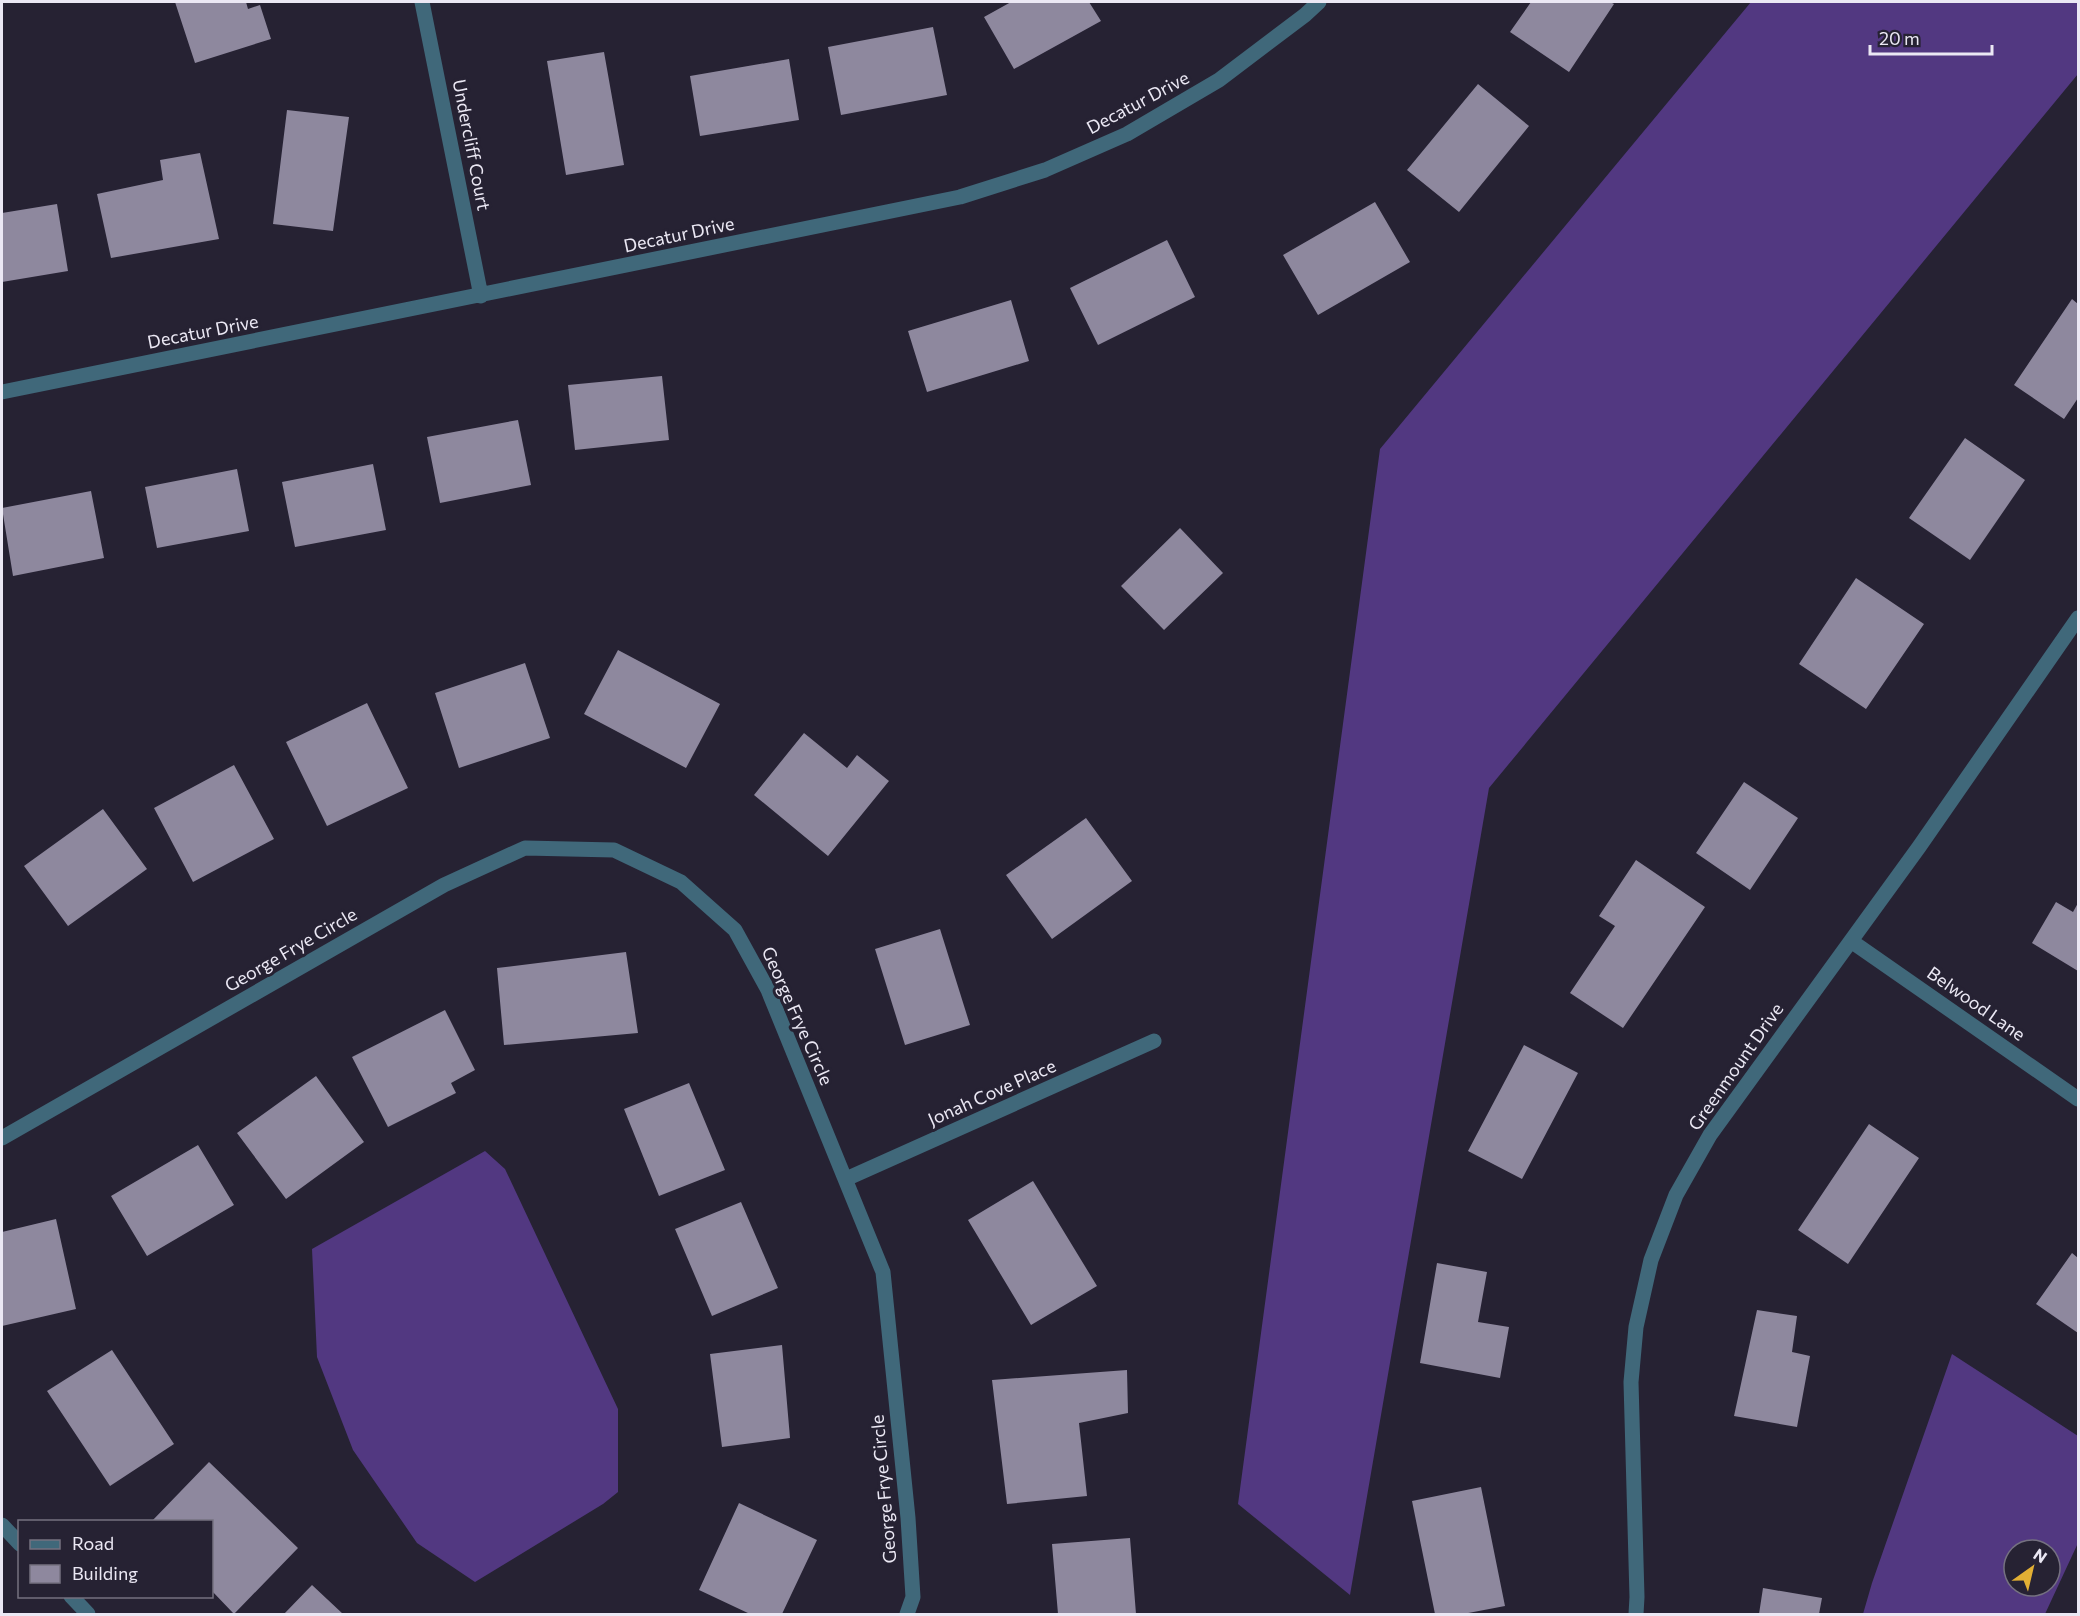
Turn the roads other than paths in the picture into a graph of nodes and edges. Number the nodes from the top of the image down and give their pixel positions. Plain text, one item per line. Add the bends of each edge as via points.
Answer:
1 (422, 2) edge
2 (1319, 2) edge
3 (481, 296) junction
4 (2, 392) edge
5 (2079, 618) edge
6 (1851, 941) junction
7 (1154, 1041) dead end
8 (2079, 1099) edge
9 (2, 1138) edge
10 (846, 1179) junction
11 (2, 1525) edge
12 (18, 1542) edge
13 (73, 1598) edge
14 (88, 1614) edge
15 (907, 1614) edge
16 (1636, 1614) edge

1 - 3 street, Undercliff Court
2 - 3 street, Decatur Drive via 1220,80 1127,134 1045,170 960,197
3 - 4 street, Decatur Drive
5 - 6 street, Greenmount Drive
6 - 8 street, Belwood Lane
6 - 16 street, Greenmount Drive via 1710,1135 1676,1195 1651,1260 1636,1328 1631,1382
7 - 10 street, Jonah Cove Place
9 - 10 street, George Frye Circle via 444,885 525,848 614,850 681,882 735,930 768,990
10 - 15 street, George Frye Circle via 883,1272 908,1518 913,1597
11 - 12 street
13 - 14 street

